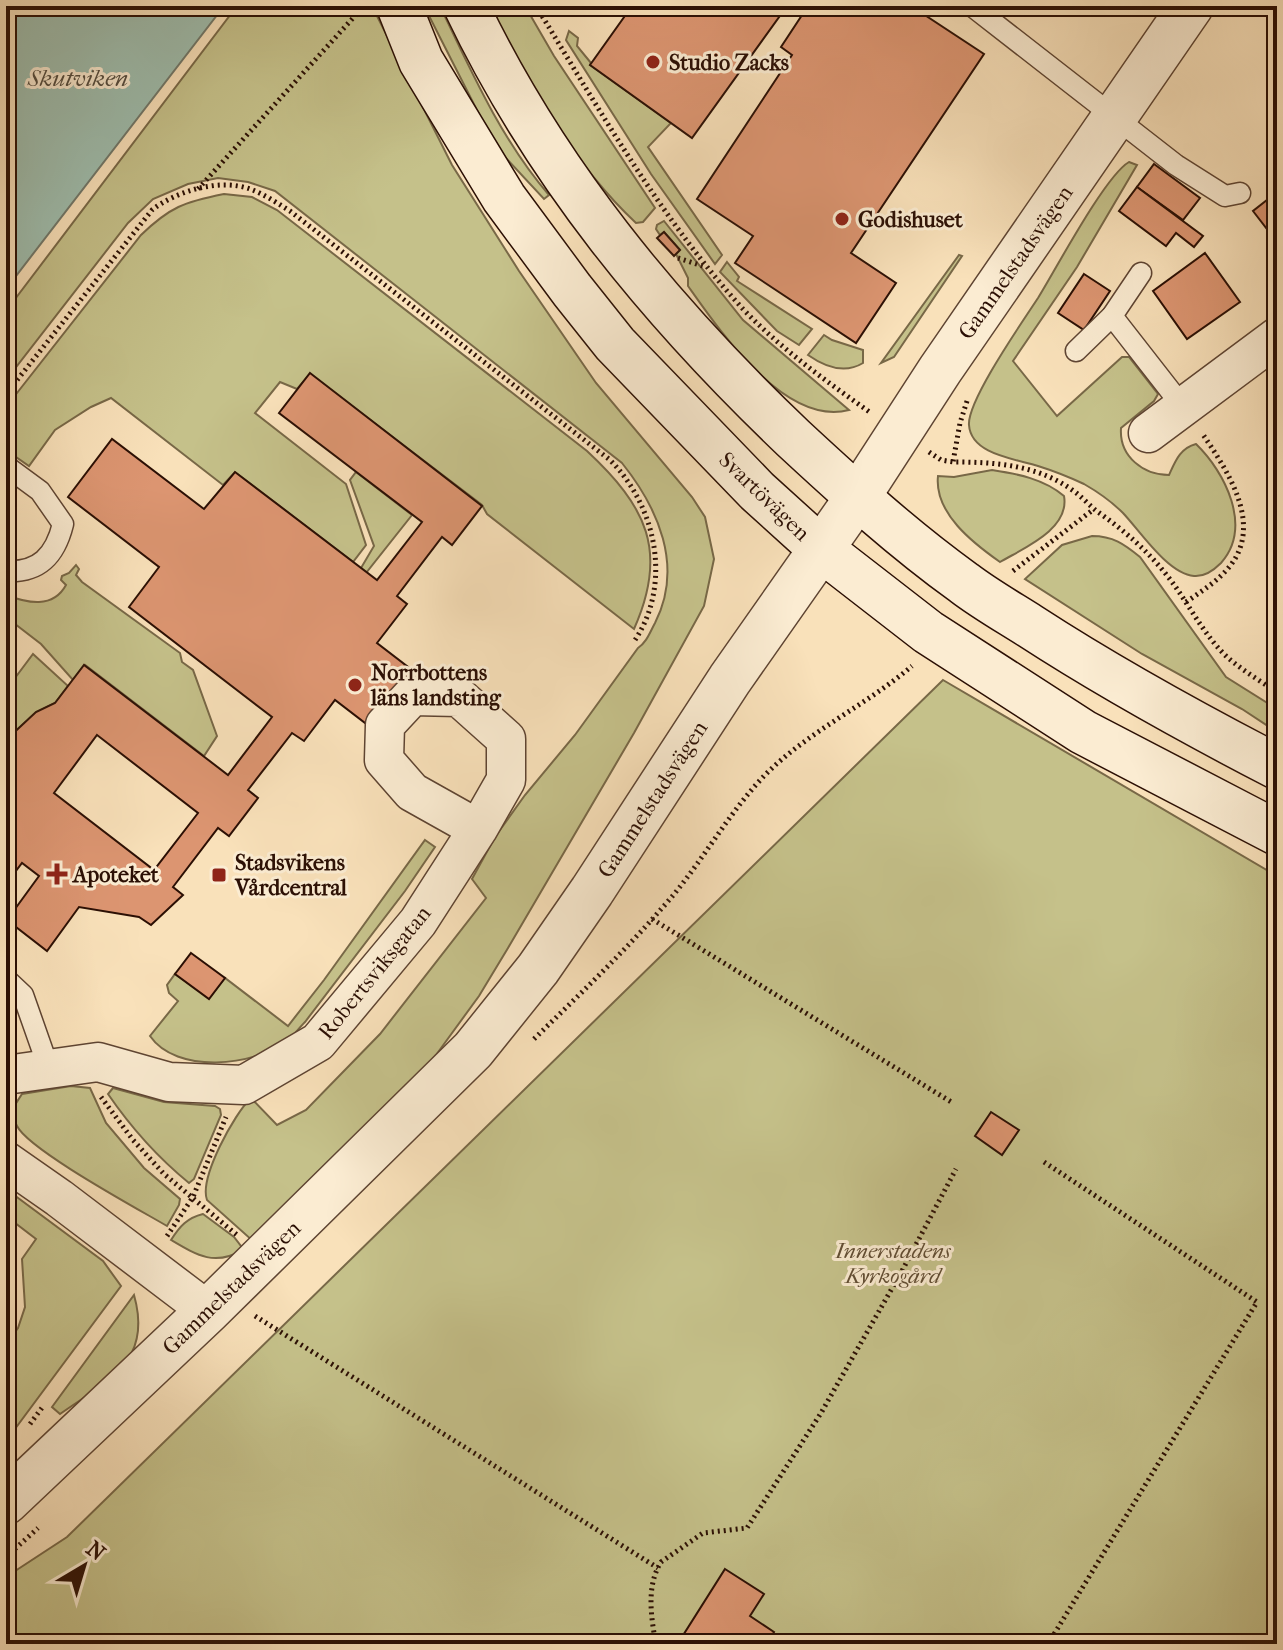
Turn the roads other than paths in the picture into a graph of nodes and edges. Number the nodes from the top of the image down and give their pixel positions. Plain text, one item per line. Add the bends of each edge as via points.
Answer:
1 (399, 6) edge
2 (466, 6) edge
3 (972, 6) edge
4 (1191, 6) edge
5 (1115, 118) junction
6 (1240, 193) dead end
7 (1141, 273) dead end
8 (1112, 316) junction
9 (1277, 337) edge
10 (1076, 351) dead end
11 (1183, 407) junction
12 (1148, 433) dead end
13 (6, 466) edge
14 (857, 498) junction
15 (821, 549) junction
16 (6, 571) edge
17 (1277, 767) edge
18 (478, 829) dead end
19 (1277, 833) edge
20 (6, 979) edge
21 (65, 1067) junction
22 (6, 1075) edge
23 (6, 1161) edge
24 (228, 1311) junction
25 (6, 1502) edge

1 - 15 main road, Svartövägen via 421,61 496,184 572,290 615,344 702,435
2 - 14 main road via 543,146 618,249 677,321
3 - 5 lane
4 - 5 main road, Gammelstadsvägen
5 - 6 lane via 1207,186 1225,196
5 - 14 main road, Gammelstadsvägen
7 - 8 lane
8 - 10 lane
8 - 11 lane
9 - 11 street
11 - 12 street
13 - 16 lane via 40,491 63,524 59,541 39,566
14 - 15 main road, Gammelstadsvägen
14 - 17 main road via 964,584 1098,670
15 - 19 main road, Svartövägen via 928,632 1083,732
15 - 24 main road, Gammelstadsvägen via 538,969 473,1050 260,1260
18 - 21 street, Robertsviksgatan via 418,922 318,1042 244,1085 169,1082 98,1062
20 - 21 lane via 23,995
21 - 22 street
23 - 24 street
24 - 25 main road, Gammelstadsvägen

